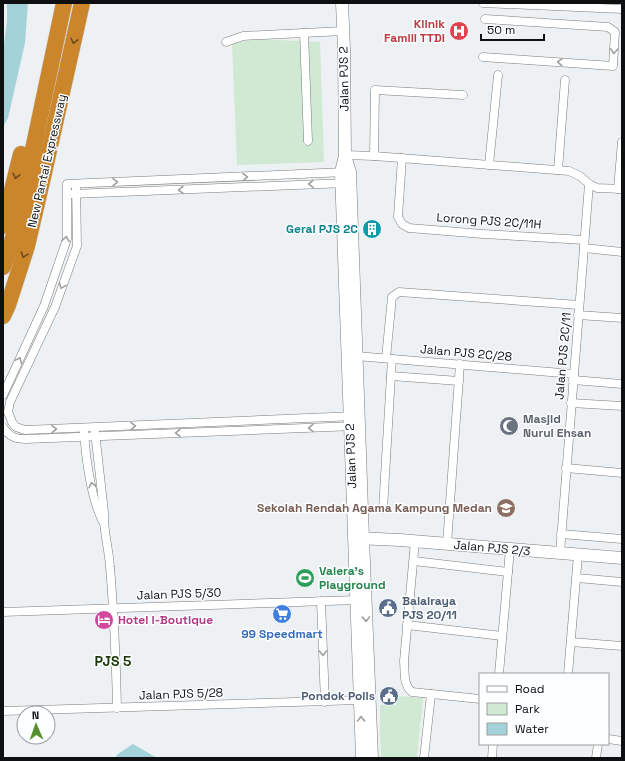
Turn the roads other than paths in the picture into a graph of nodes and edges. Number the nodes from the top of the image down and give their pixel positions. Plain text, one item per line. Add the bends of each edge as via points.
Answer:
1 (60, 3) edge
2 (64, 3) edge
3 (82, 3) edge
4 (342, 3) edge
5 (483, 3) edge
6 (622, 9) edge
7 (485, 19) dead end
8 (343, 31) junction
9 (304, 33) junction
10 (226, 42) dead end
11 (483, 58) dead end
12 (498, 75) dead end
13 (565, 80) dead end
14 (464, 95) dead end
15 (308, 141) dead end
16 (622, 142) edge
17 (345, 154) junction
18 (374, 156) junction
19 (402, 158) junction
20 (489, 165) junction
21 (558, 170) junction
22 (346, 178) junction
23 (76, 184) junction
24 (589, 184) junction
25 (620, 189) edge
26 (67, 194) junction
27 (76, 194) junction
28 (3, 226) edge
29 (584, 244) junction
30 (622, 252) edge
31 (3, 267) edge
32 (579, 305) junction
33 (578, 314) junction
34 (3, 316) edge
35 (622, 318) edge
36 (356, 356) junction
37 (389, 358) junction
38 (460, 364) junction
39 (391, 376) junction
40 (573, 377) junction
41 (458, 381) junction
42 (622, 384) edge
43 (3, 395) edge
44 (572, 403) junction
45 (622, 406) edge
46 (354, 421) junction
47 (3, 427) edge
48 (94, 427) junction
49 (84, 428) junction
50 (95, 436) junction
51 (84, 437) junction
52 (566, 468) junction
53 (622, 473) edge
54 (383, 509) dead end
55 (103, 522) junction
56 (561, 534) junction
57 (359, 538) junction
58 (622, 539) edge
59 (416, 541) junction
60 (447, 544) junction
61 (510, 549) junction
62 (560, 553) junction
63 (578, 555) junction
64 (622, 558) edge
65 (414, 562) junction
66 (508, 572) junction
67 (577, 578) junction
68 (622, 582) edge
69 (321, 600) junction
70 (357, 600) junction
71 (113, 608) junction
72 (3, 612) edge
73 (407, 625) junction
74 (502, 636) junction
75 (570, 642) junction
76 (622, 646) edge
77 (499, 673) edge
78 (568, 673) edge
79 (431, 694) junction
80 (479, 699) edge
81 (360, 700) junction
82 (324, 702) junction
83 (117, 708) junction
84 (3, 711) edge
85 (609, 739) edge
86 (622, 740) edge
87 (493, 745) edge
88 (598, 745) edge
89 (362, 758) edge
90 (372, 758) edge
91 (424, 758) edge
92 (492, 758) edge
93 (596, 758) edge

1 -> 28 highway
2 - 31 highway, New Pantai Expressway via 27,178 11,246
3 -> 34 highway, New Pantai Expressway via 27,246
4 - 8 main road, Jalan PJS 2
5 - 6 street
7 -> 11 street via 608,27 615,32 613,66
8 - 9 street
8 - 17 main road, Jalan PJS 2
9 - 10 street via 243,36
9 - 15 street
12 - 20 street
13 - 21 street
14 - 18 street via 375,90
16 - 25 street
17 - 18 street
17 - 22 main road, Jalan PJS 2
18 - 19 street
19 - 20 street
19 - 29 street, Lorong PJS 2C/11H via 398,217 402,224 409,228
20 - 21 street
21 - 24 street via 580,176
23 -> 22 street
22 -> 27 street
22 - 36 main road, Jalan PJS 2
22 - 46 main road, Jalan PJS 2
23 - 26 street via 67,184
23 - 27 street
24 - 25 street via 597,188
24 - 29 street, Jalan PJS 2C/11
26 - 27 street
43 -> 26 street via 44,306 68,239
27 -> 49 street via 77,246 54,307 10,402 8,412 16,427 25,430
29 - 30 street, Lorong PJS 2C/11H
29 - 32 street, Jalan PJS 2C/11
32 - 33 street, Jalan PJS 2C/11
32 - 37 street via 399,292 392,297
33 - 35 street
33 - 40 street, Jalan PJS 2C/11
36 - 37 street, Jalan PJS 2C/28
36 - 46 main road, Jalan PJS 2
37 - 38 street, Jalan PJS 2C/28
37 - 39 street
38 - 40 street, Jalan PJS 2C/28
38 - 41 street
39 - 41 street
39 - 54 street
40 - 42 street, Jalan PJS 2C/28
40 - 44 street, Jalan PJS 2C/11
41 - 60 street
44 - 45 street
44 - 52 street, Jalan PJS 2C/11
48 -> 46 street via 217,422
46 -> 50 street via 217,432
46 - 57 main road, Jalan PJS 2
47 - 51 street via 6,433 16,439
48 - 49 street
48 - 50 street
49 - 51 street
50 - 51 street
50 - 55 street
55 -> 51 street via 90,478
52 - 53 street
52 - 56 street, Jalan PJS 2C/11
55 - 71 street via 110,560
56 - 58 street
56 - 62 street, Jalan PJS 2C/11
57 - 59 main road, Jalan PJS 2/3
57 - 70 main road, Jalan PJS 2
57 -> 90 main road
59 - 60 main road, Jalan PJS 2/3
59 - 65 street
60 - 61 main road, Jalan PJS 2/3
61 - 62 main road, Jalan PJS 2/3
61 - 66 street
62 - 63 main road, Jalan PJS 2/3
63 - 64 main road, Jalan PJS 2/3
63 - 67 street
65 - 66 street
65 - 73 street
66 - 74 street
67 - 68 street
67 - 75 street
69 - 70 street, Jalan PJS 5/30
69 - 71 street, Jalan PJS 5/30
69 -> 82 street
70 - 81 main road, Jalan PJS 2
71 - 72 street, Jalan PJS 5/30
71 - 83 street
73 - 74 street
73 - 79 street via 404,661 407,689
74 - 77 street
75 - 76 street
75 - 78 street
79 - 80 street
79 - 91 street
81 - 82 street, Jalan PJS 5/28
89 -> 81 main road, Jalan PJS 2
82 - 83 street, Jalan PJS 5/28
83 - 84 street, Jalan PJS 5/28
85 - 86 street
87 - 92 street
88 - 93 street

